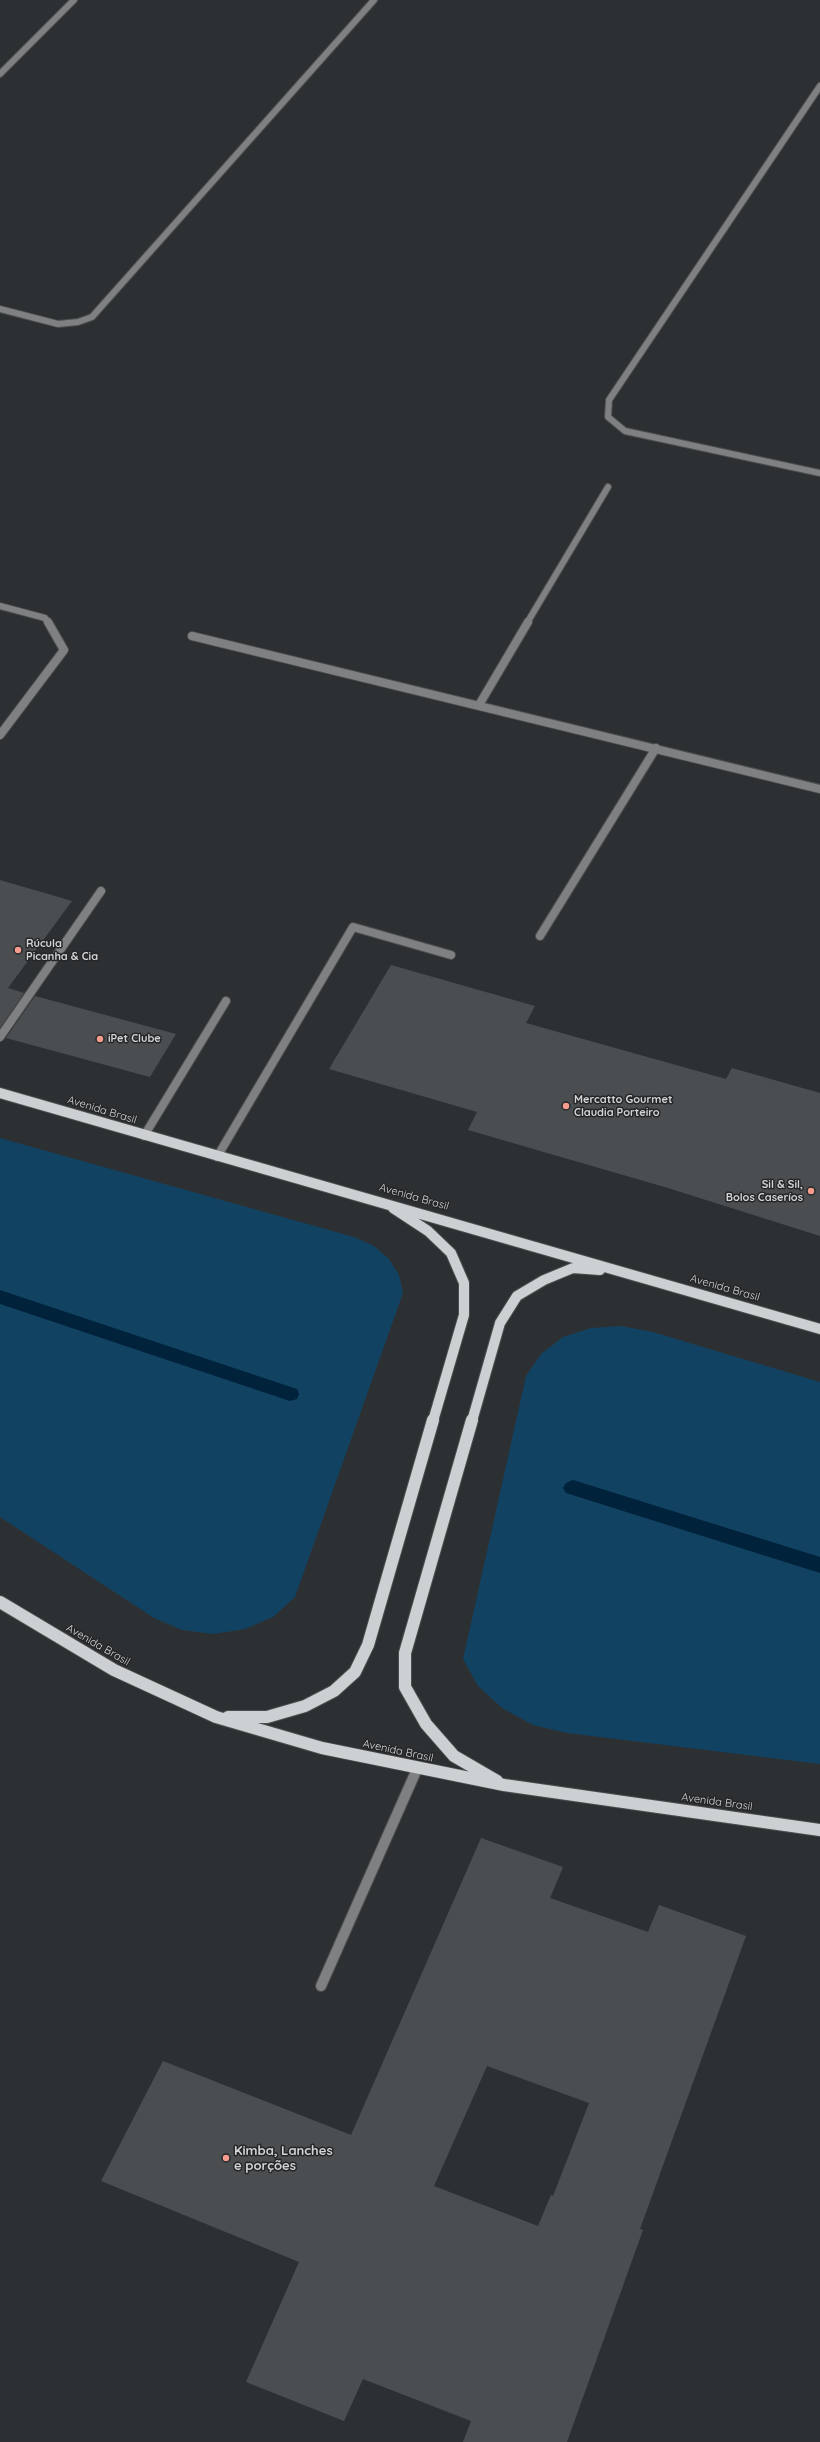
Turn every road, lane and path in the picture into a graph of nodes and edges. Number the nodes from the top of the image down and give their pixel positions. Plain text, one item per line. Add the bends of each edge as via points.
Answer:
1 (74, 0) edge
2 (374, 0) edge
3 (0, 74) edge
4 (820, 86) edge
5 (0, 309) edge
6 (820, 473) edge
7 (608, 488) dead end
8 (0, 606) edge
9 (192, 636) dead end
10 (479, 705) junction
11 (0, 735) edge
12 (656, 748) junction
13 (820, 789) edge
14 (101, 891) dead end
15 (540, 936) dead end
16 (451, 955) dead end
17 (226, 1001) dead end
18 (0, 1037) edge
19 (0, 1093) edge
20 (144, 1136) junction
21 (217, 1157) junction
22 (383, 1202) junction
23 (616, 1270) junction
24 (820, 1329) edge
25 (0, 1602) edge
26 (216, 1717) junction
27 (417, 1769) junction
28 (504, 1785) junction
29 (820, 1830) edge
30 (321, 1986) dead end

1 - 3 street
2 - 5 street via 92,317 78,322 58,324
4 - 6 street via 609,400 608,417 625,431
7 - 10 street
8 - 11 street via 45,618 64,650
9 - 10 street
10 - 12 street
12 - 13 street
12 - 15 street
14 - 18 street
16 - 21 street via 353,927
17 - 20 street
19 - 20 main road, Avenida Brasil
20 - 21 main road, Avenida Brasil
21 - 22 main road, Avenida Brasil
22 - 23 main road, Avenida Brasil
22 - 26 main road via 428,1231 452,1253 464,1283 464,1315 368,1645 355,1672 345,1682 334,1691 305,1706 267,1717
23 - 24 main road, Avenida Brasil
23 - 28 main road via 573,1268 544,1280 517,1296 500,1323 405,1653 405,1687 426,1724 454,1756
25 - 26 main road, Avenida Brasil via 114,1670
26 - 27 main road, Avenida Brasil via 322,1748
27 - 28 main road, Avenida Brasil
27 - 30 street
28 - 29 main road, Avenida Brasil

